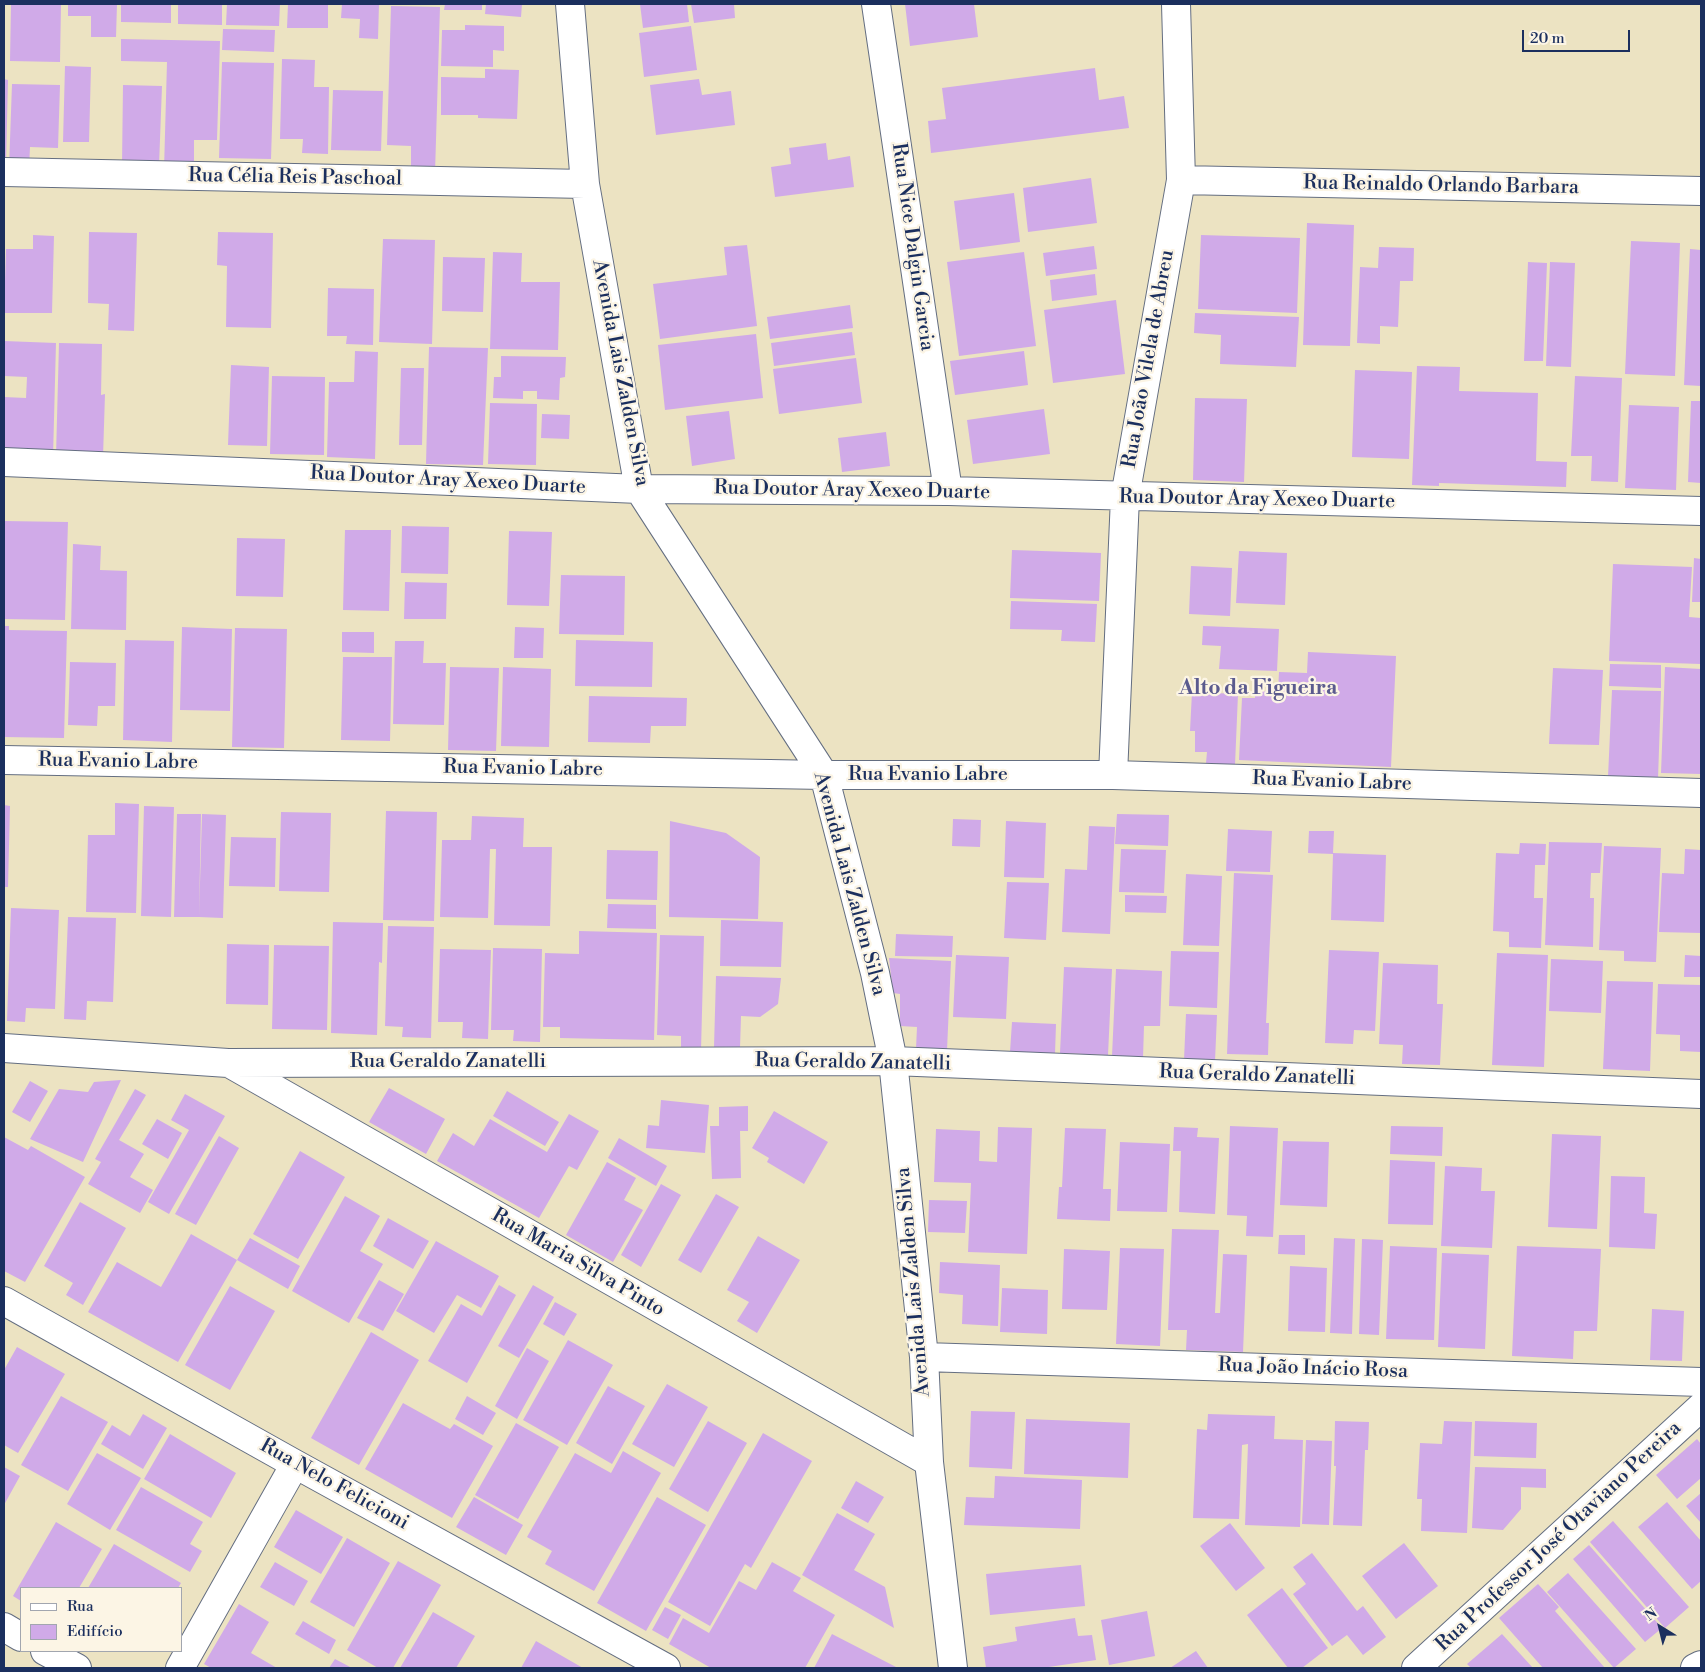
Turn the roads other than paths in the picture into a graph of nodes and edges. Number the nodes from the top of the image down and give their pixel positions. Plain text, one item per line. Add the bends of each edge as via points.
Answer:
1 (570, 4) edge
2 (876, 4) edge
3 (1176, 4) edge
4 (4, 172) edge
5 (1180, 180) junction
6 (585, 184) junction
7 (1701, 191) edge
8 (4, 462) edge
9 (639, 489) junction
10 (948, 491) junction
11 (1125, 497) junction
12 (1701, 511) edge
13 (4, 760) edge
14 (824, 775) junction
15 (1114, 775) junction
16 (1701, 793) edge
17 (4, 1048) edge
18 (893, 1061) junction
19 (228, 1063) junction
20 (1701, 1094) edge
21 (4, 1301) edge
22 (924, 1357) junction
23 (1701, 1382) edge
24 (1701, 1407) edge
25 (929, 1462) junction
26 (295, 1464) junction
27 (4, 1627) edge
28 (20, 1636) edge
29 (48, 1652) edge
30 (1701, 1665) edge
31 (77, 1668) edge
32 (180, 1668) edge
33 (666, 1668) edge
34 (953, 1668) edge
35 (1416, 1668) edge
36 (1695, 1668) edge

1 - 6 street, Avenida Lais Zalden Silva
2 - 10 street, Rua Nice Dalgin Garcia
3 - 5 street, Rua João Vilela de Abreu
4 - 6 street, Rua Célia Reis Paschoal
5 - 7 street, Rua Reinaldo Orlando Barbara
5 - 11 street, Rua João Vilela de Abreu
6 - 9 street, Avenida Lais Zalden Silva
8 - 9 street, Rua Doutor Aray Xexeo Duarte
9 - 10 street, Rua Doutor Aray Xexeo Duarte
9 - 14 street, Avenida Lais Zalden Silva
10 - 11 street, Rua Doutor Aray Xexeo Duarte
11 - 12 street, Rua Doutor Aray Xexeo Duarte
11 - 15 street, Rua João Vilela de Abreu
13 - 14 street, Rua Evanio Labre
14 - 15 street, Rua Evanio Labre
14 - 18 street, Avenida Lais Zalden Silva via 875,973
15 - 16 street, Rua Evanio Labre
17 - 19 street, Rua Geraldo Zanatelli
18 - 19 street, Rua Geraldo Zanatelli
18 - 20 street, Rua Geraldo Zanatelli
18 - 22 street, Avenida Lais Zalden Silva
19 - 25 street, Rua Maria Silva Pinto
21 - 26 street, Rua Nelo Felicioni
22 - 23 street, Rua João Inácio Rosa
22 - 25 street, Avenida Lais Zalden Silva
24 - 35 street, Rua Professor José Otaviano Pereira
25 - 34 street, Avenida Lais Zalden Silva
26 - 32 street
26 - 33 street, Rua Nelo Felicioni
27 - 28 street
29 - 31 street
30 - 36 street

